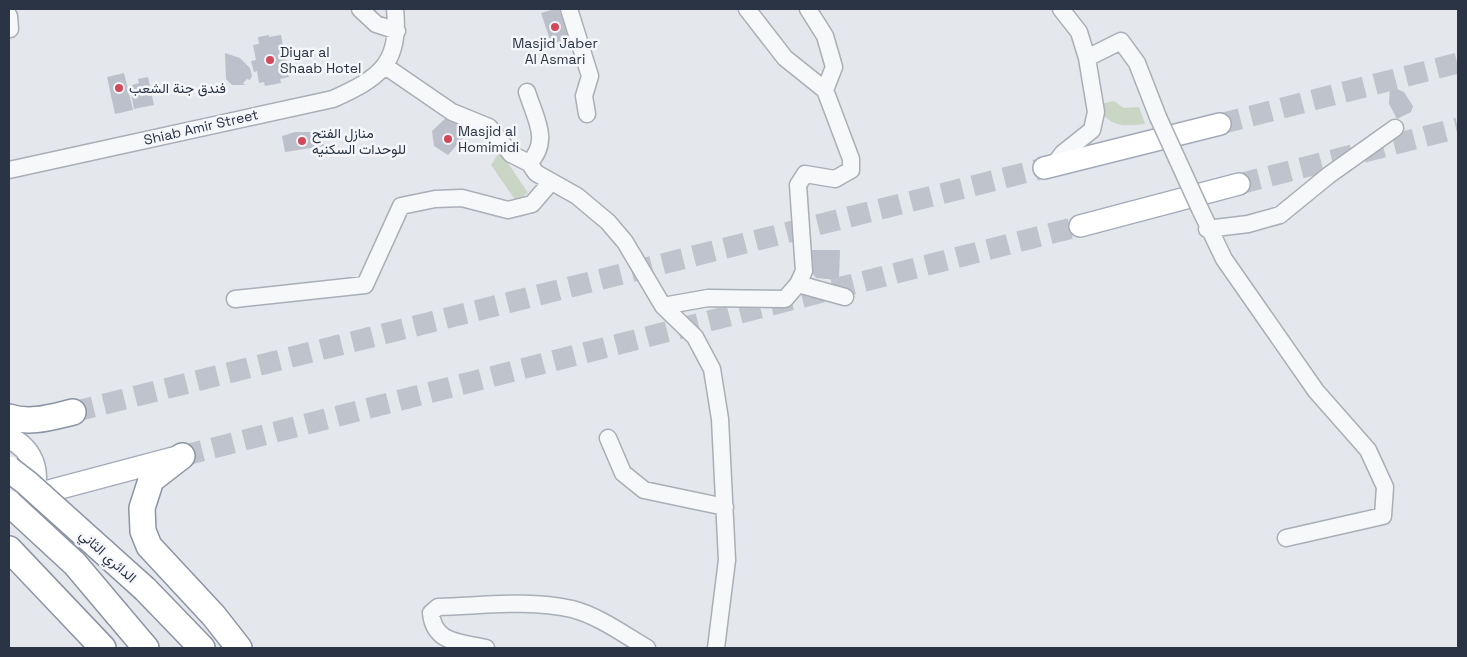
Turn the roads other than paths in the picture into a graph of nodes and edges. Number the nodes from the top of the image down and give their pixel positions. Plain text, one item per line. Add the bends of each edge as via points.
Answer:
1 (360, 9) edge
2 (395, 9) edge
3 (569, 9) edge
4 (747, 9) edge
5 (808, 9) edge
6 (1061, 9) edge
7 (397, 30) junction
8 (1087, 58) junction
9 (385, 66) junction
10 (825, 90) junction
11 (527, 92) dead end
12 (588, 114) dead end
13 (1220, 124) tunnel mouth
14 (1394, 128) dead end
15 (529, 163) junction
16 (1048, 167) joint
17 (9, 170) edge
18 (551, 182) junction
19 (1238, 184) tunnel mouth
20 (1080, 226) tunnel mouth
21 (1207, 229) junction
22 (798, 284) junction
23 (845, 297) dead end
24 (235, 299) dead end
25 (662, 306) junction
26 (73, 412) joint
27 (9, 417) edge
28 (9, 436) edge
29 (608, 438) dead end
30 (182, 456) joint
31 (9, 469) edge
32 (20, 500) edge
33 (725, 507) junction
34 (9, 514) edge
35 (1286, 538) dead end
36 (9, 549) edge
37 (103, 648) edge
38 (146, 648) edge
39 (202, 648) edge
40 (239, 648) edge
41 (486, 648) edge
42 (647, 648) edge
43 (716, 648) edge

1 - 7 street via 376,24
2 - 7 street
3 - 12 street via 590,76 584,96
4 - 10 street via 785,58
5 - 10 street via 825,36 834,67
6 - 8 street via 1079,32
7 - 9 street via 393,50
8 - 16 street via 1096,112 1092,130
8 - 21 street, bridge via 1122,41 1137,63
9 - 15 street via 452,112 488,127 511,154
9 - 17 street, Shiab Amir Street via 362,86 333,99
10 - 22 street via 851,159 851,170 835,179 804,174 798,186 804,271
11 - 15 street via 542,140 538,154
13 - 16 main road
14 - 21 street via 1280,215 1248,224
15 - 18 street via 536,173
18 - 24 street via 532,204 508,210 462,198 401,206 365,285
18 - 25 street via 577,196 614,229
19 - 20 main road
21 - 35 street via 1224,259 1316,391 1368,450 1386,487 1383,516
22 - 23 street
22 - 25 street via 785,299 708,298
25 - 33 street via 695,337 712,369 720,419
26 - 27 highway via 40,420
26 - 28 main road
28 - 32 main road via 26,449 36,472 35,485
29 - 33 street via 623,473 644,490
30 - 32 main road
30 - 40 highway via 151,480 142,508 143,530 149,546
31 - 39 highway, الدائري الثاني, bridge via 145,589
32 - 34 main road via 22,507
32 - 38 highway, الدائري الثاني, bridge
33 - 43 street via 727,560
36 - 37 highway
41 - 42 street via 442,638 432,626 431,613 438,607 535,605 572,610 603,621

